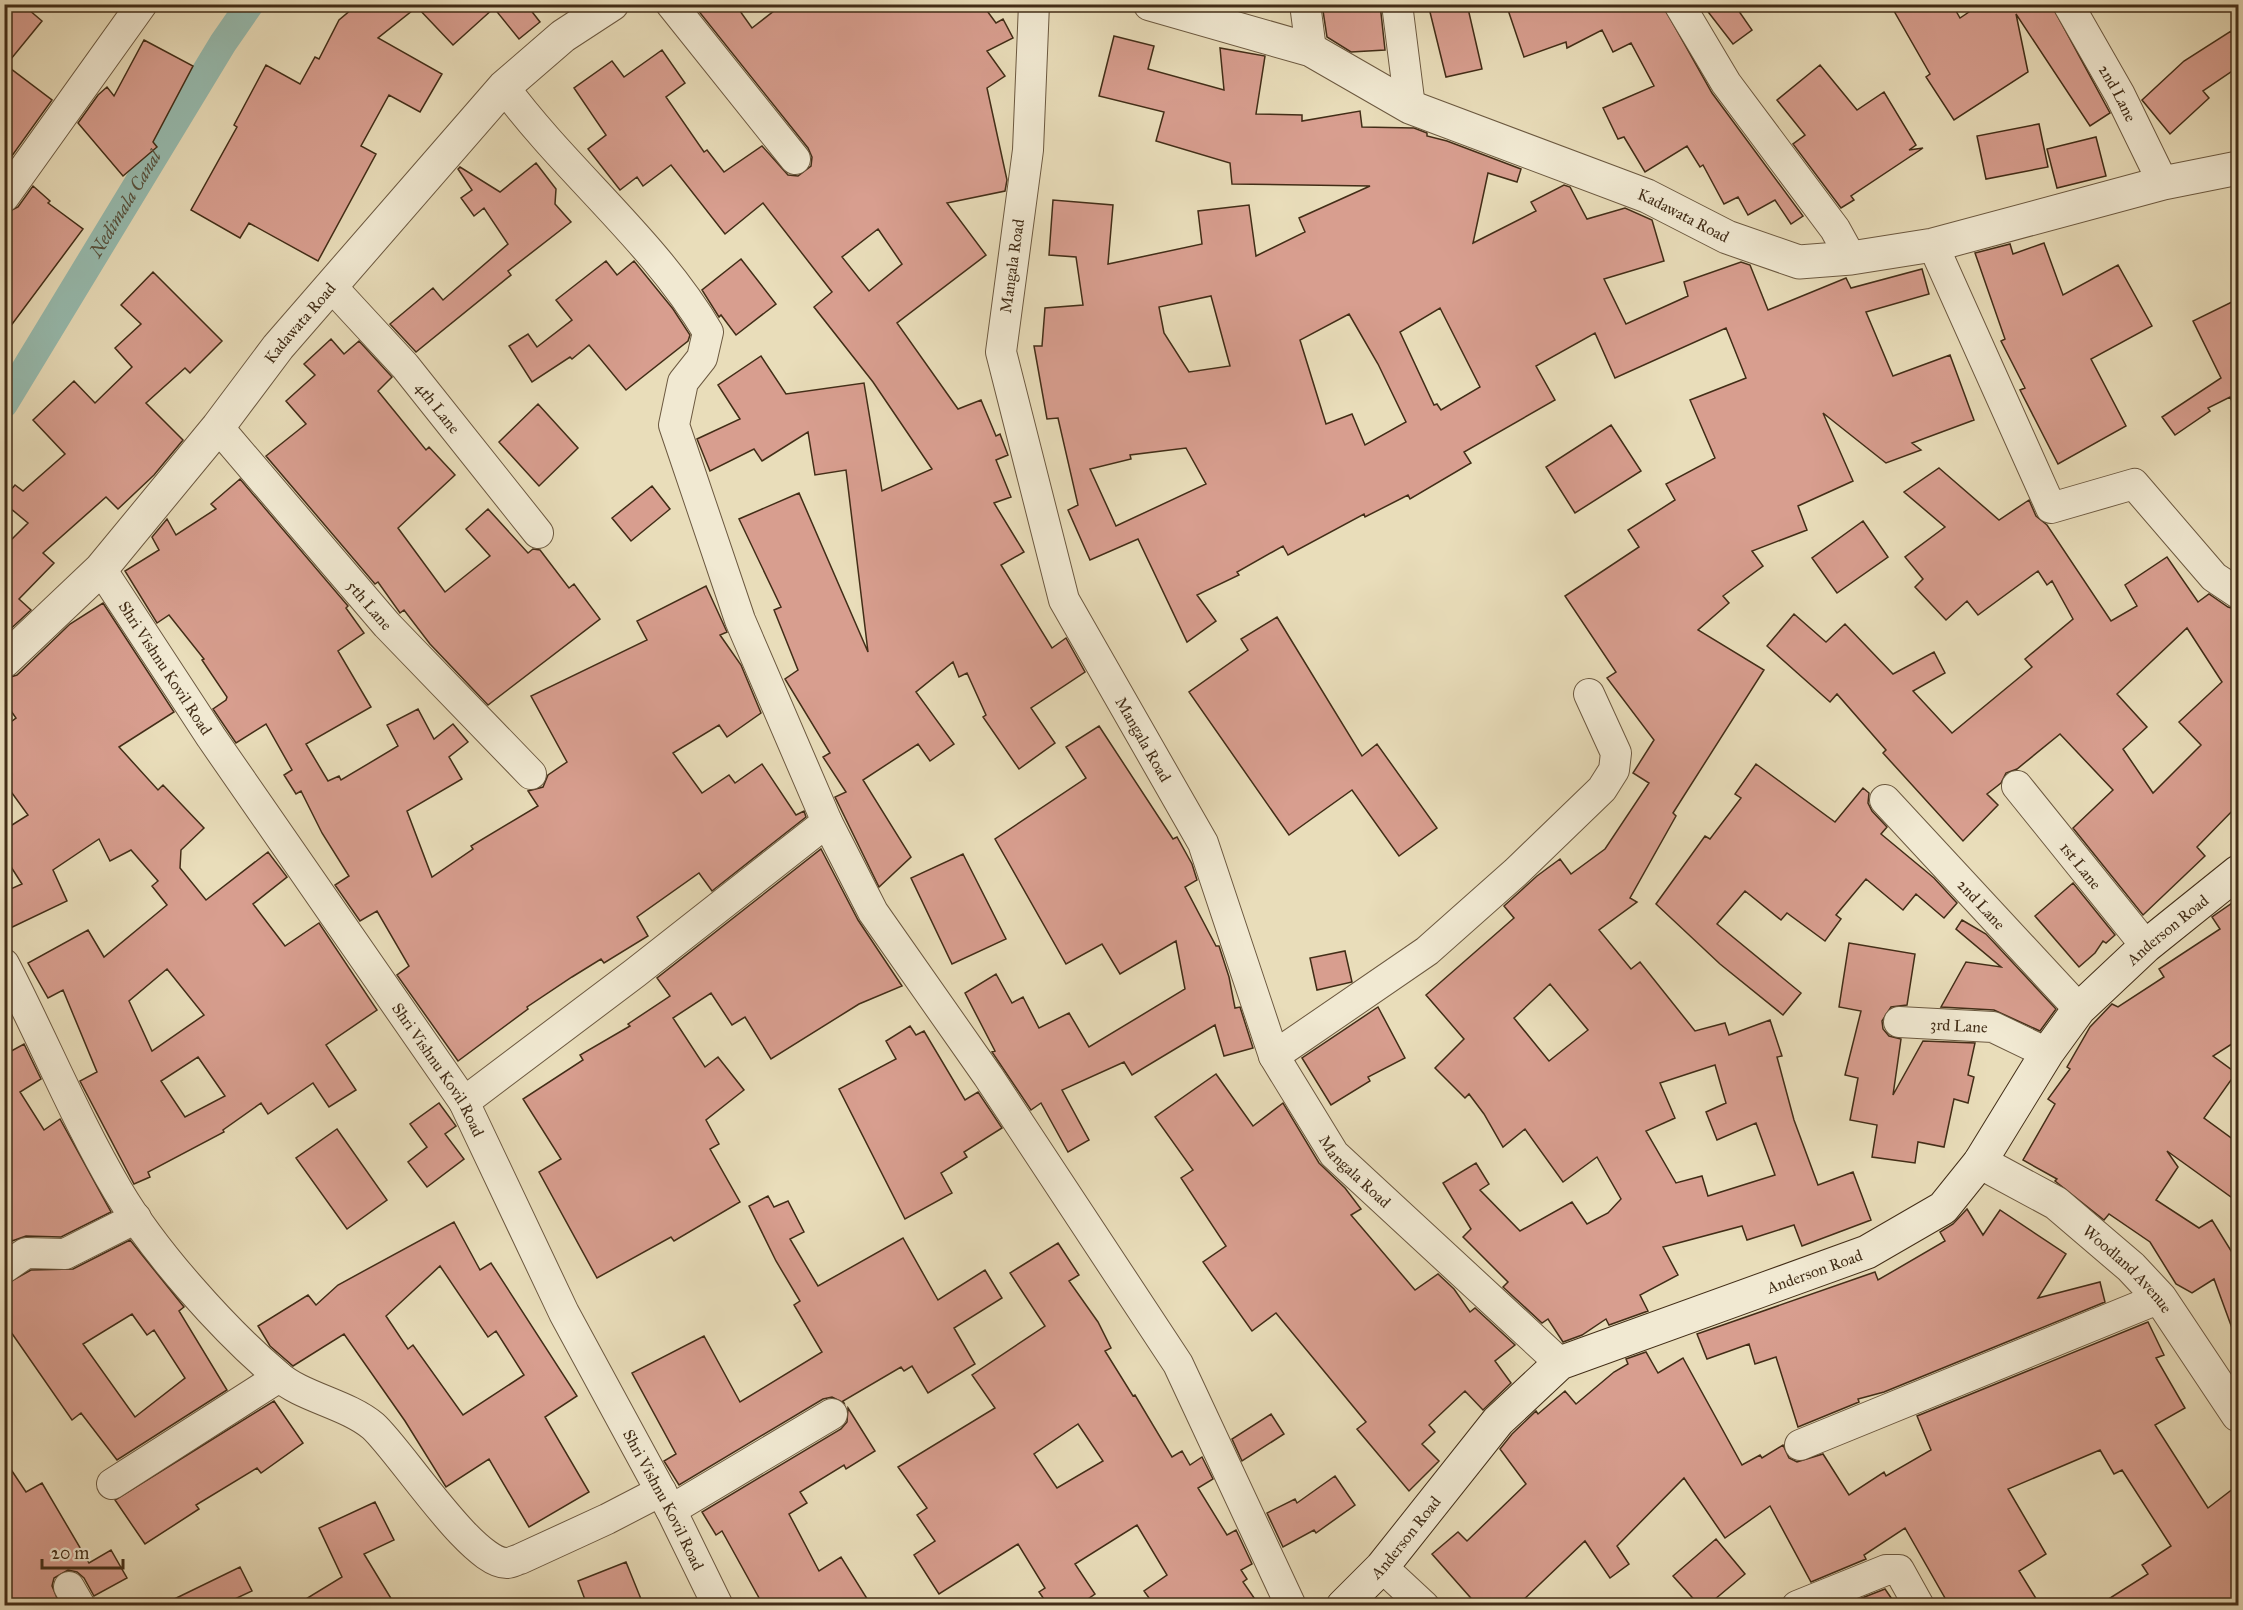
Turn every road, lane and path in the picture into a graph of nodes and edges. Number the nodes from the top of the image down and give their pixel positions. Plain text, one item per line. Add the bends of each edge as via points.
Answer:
1 (142, 4) edge
2 (612, 4) edge
3 (671, 4) edge
4 (1034, 4) edge
5 (1150, 4) edge
6 (1305, 4) edge
7 (1397, 4) edge
8 (1679, 4) edge
9 (2068, 4) edge
10 (1311, 50) junction
11 (504, 87) junction
12 (1410, 107) junction
13 (795, 159) dead end
14 (2238, 168) edge
15 (2163, 183) junction
16 (9, 184) edge
17 (1933, 245) junction
18 (1851, 258) junction
19 (331, 286) junction
20 (218, 427) junction
21 (538, 533) dead end
22 (101, 569) junction
23 (2238, 593) edge
24 (4, 661) edge
25 (1589, 694) dead end
26 (531, 774) dead end
27 (2017, 786) dead end
28 (1884, 800) dead end
29 (827, 822) junction
30 (2238, 872) edge
31 (2146, 946) junction
32 (4, 964) edge
33 (2079, 1009) junction
34 (1899, 1022) dead end
35 (2047, 1053) junction
36 (1274, 1056) junction
37 (464, 1102) junction
38 (1980, 1162) junction
39 (136, 1218) junction
40 (4, 1268) edge
41 (2160, 1298) junction
42 (1560, 1363) junction
43 (279, 1377) junction
44 (832, 1414) dead end
45 (2238, 1415) edge
46 (1800, 1445) dead end
47 (112, 1484) dead end
48 (666, 1500) junction
49 (1382, 1567) junction
50 (718, 1605) edge
51 (1291, 1605) edge
52 (1343, 1605) edge
53 (1424, 1605) edge
54 (1797, 1605) edge
55 (1919, 1605) edge

1 - 16 street
2 - 11 street, Kadawata Road via 563,36
3 - 13 street
4 - 36 street, Mangala Road via 1028,150 1001,352 1064,600 1203,843
5 - 10 street, Kadawata Road
6 - 10 street
7 - 12 street
8 - 18 street via 1726,84 1835,229
9 - 15 street, 2nd Lane via 2120,95
10 - 12 street, Kadawata Road
11 - 19 street, Kadawata Road
11 - 29 street via 531,123 686,295 708,333 702,358 683,382 674,425 740,620
12 - 18 street, Kadawata Road via 1647,196 1727,237 1799,262
14 - 15 street, Kadawata Road
15 - 17 street, Kadawata Road
17 - 18 street, Kadawata Road
17 - 23 street via 2051,508 2134,484 2214,577
19 - 20 street, Kadawata Road via 278,346
19 - 21 street, 4th Lane via 405,366
20 - 22 street, Kadawata Road
20 - 26 street, 5th Lane via 387,625
22 - 24 street, Kadawata Road
22 - 37 street, Shri Vishnu Kovil Road via 211,737
25 - 36 street via 1616,753 1614,770 1602,789 1427,951
27 - 31 street, 1st Lane
28 - 33 street, 2nd Lane
29 - 37 street
29 - 51 street via 873,912 988,1076 1178,1364
30 - 31 street, Anderson Road
31 - 33 street, Anderson Road
32 - 39 street via 88,1135
33 - 35 street, Anderson Road
34 - 35 street, 3rd Lane via 1993,1027
35 - 38 street, Anderson Road
36 - 42 street, Mangala Road via 1334,1154
37 - 48 street, Shri Vishnu Kovil Road via 564,1313
38 - 41 street, Woodland Avenue via 2056,1203 2131,1267
38 - 42 street, Anderson Road via 1943,1208 1868,1252
39 - 40 street via 65,1254 26,1253
39 - 43 street via 156,1247 223,1322
41 - 45 street, Woodland Avenue
41 - 46 street
42 - 49 street, Anderson Road via 1498,1421
43 - 47 street
43 - 48 street via 373,1426 444,1514 489,1557 507,1563 607,1519
44 - 48 street
48 - 50 street, Shri Vishnu Kovil Road
49 - 52 street, Anderson Road
49 - 53 street
54 - 55 street via 1886,1569 1899,1570

